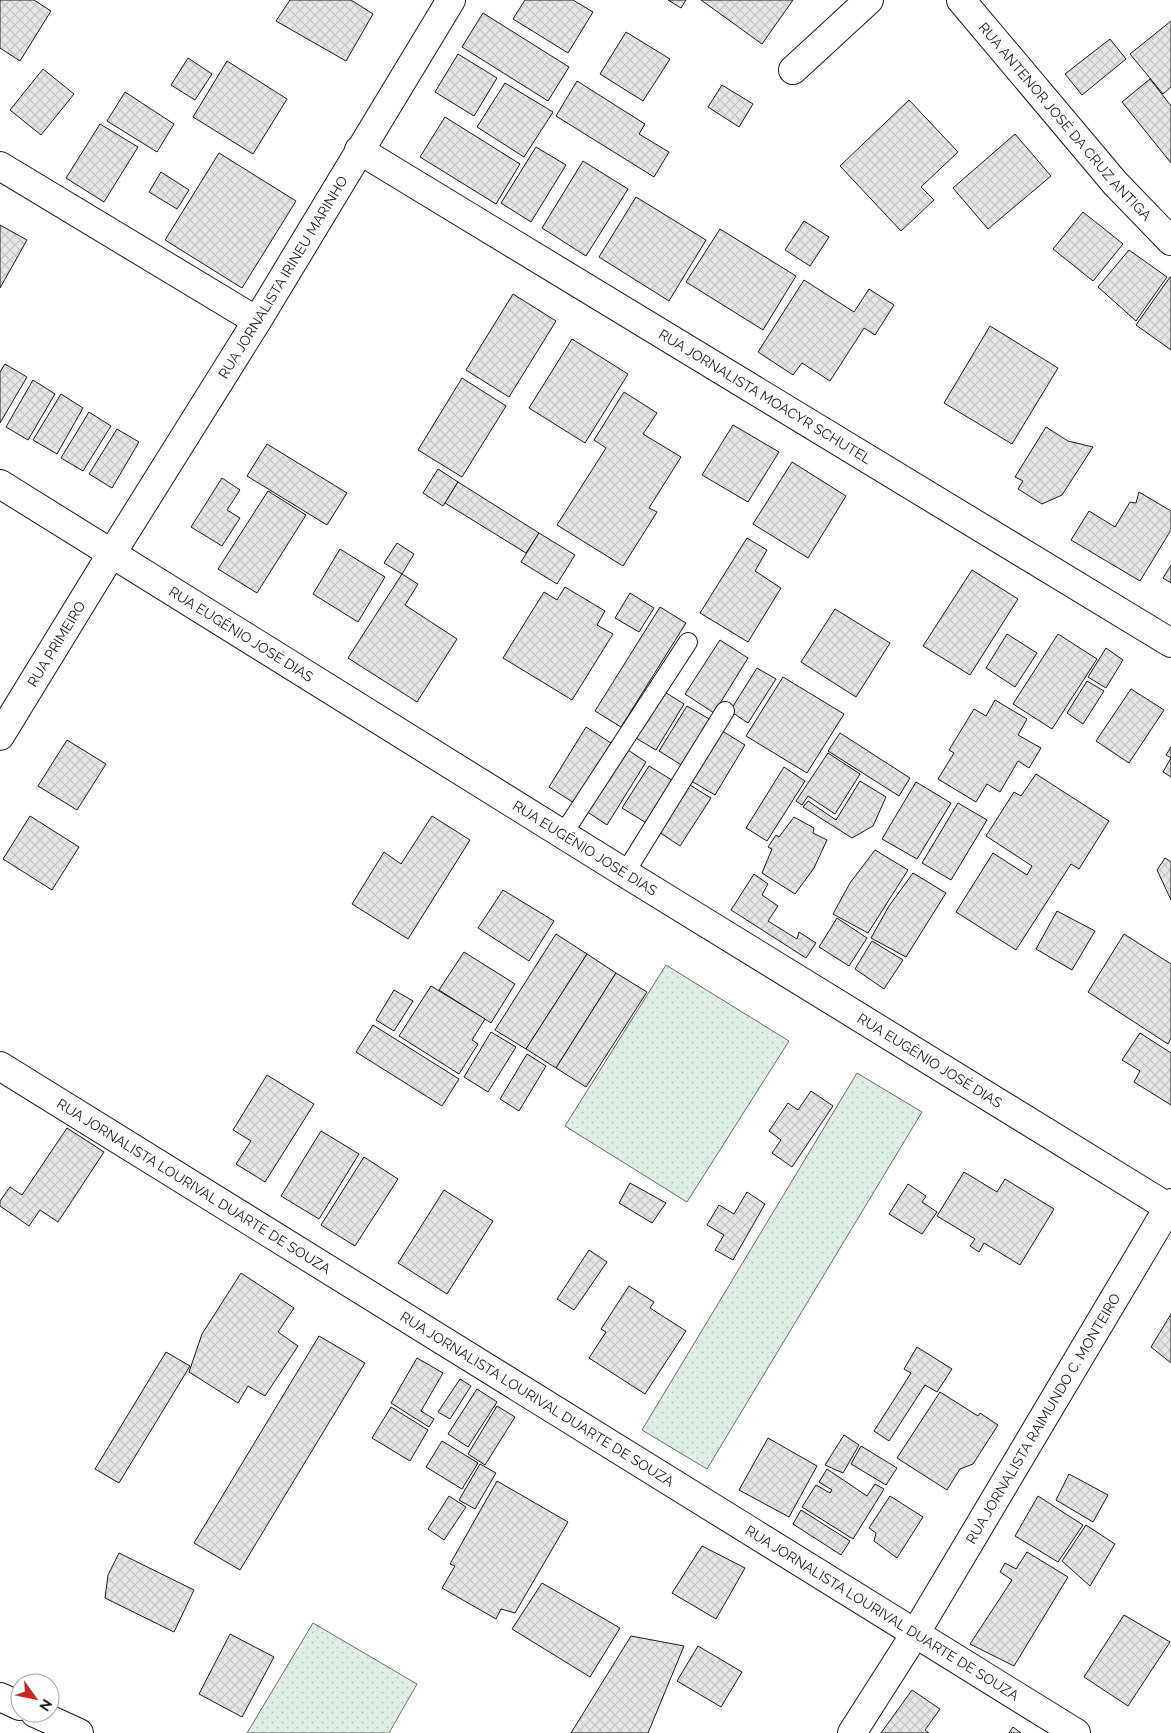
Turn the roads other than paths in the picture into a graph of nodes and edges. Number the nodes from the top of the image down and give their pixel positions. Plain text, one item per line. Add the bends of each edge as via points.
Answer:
1 (451, 0) edge
2 (869, 0) edge
3 (961, 0) edge
4 (792, 70) dead end
5 (359, 150) junction
6 (0, 166) edge
7 (1171, 241) edge
8 (257, 321) junction
9 (0, 484) edge
10 (112, 552) junction
11 (688, 642) dead end
12 (1171, 644) edge
13 (725, 711) dead end
14 (0, 736) edge
15 (563, 834) junction
16 (625, 873) junction
17 (0, 1066) edge
18 (1170, 1207) edge
19 (915, 1634) junction
20 (57, 1723) edge
21 (79, 1733) edge
22 (852, 1733) edge
23 (1076, 1733) edge

1 - 5 street, RUA JORNALISTA IRINEU MARINHO
2 - 4 street
3 - 7 street, RUA ANTENOR JOSÉ DA CRUZ ANTIGA via 1115,182
5 - 8 street, RUA JORNALISTA IRINEU MARINHO
5 - 12 street, RUA JORNALISTA MOACYR SCHUTEL
6 - 8 street
8 - 10 street, RUA JORNALISTA IRINEU MARINHO
9 - 10 street, RUA EUGÊNIO JOSÉ DIAS
10 - 14 street, RUA PRIMEIRO
10 - 15 street, RUA EUGÊNIO JOSÉ DIAS
11 - 15 lane
13 - 16 lane
15 - 16 street, RUA EUGÊNIO JOSÉ DIAS
16 - 18 street, RUA EUGÊNIO JOSÉ DIAS
17 - 19 street, RUA JORNALISTA LOURIVAL DUARTE DE SOUZA
18 - 19 street, RUA JORNALISTA RAIMUNDO C. MONTEIRO
19 - 22 street, RUA JORNALISTA RAIMUNDO C. MONTEIRO
19 - 23 street, RUA JORNALISTA LOURIVAL DUARTE DE SOUZA
20 - 21 street

